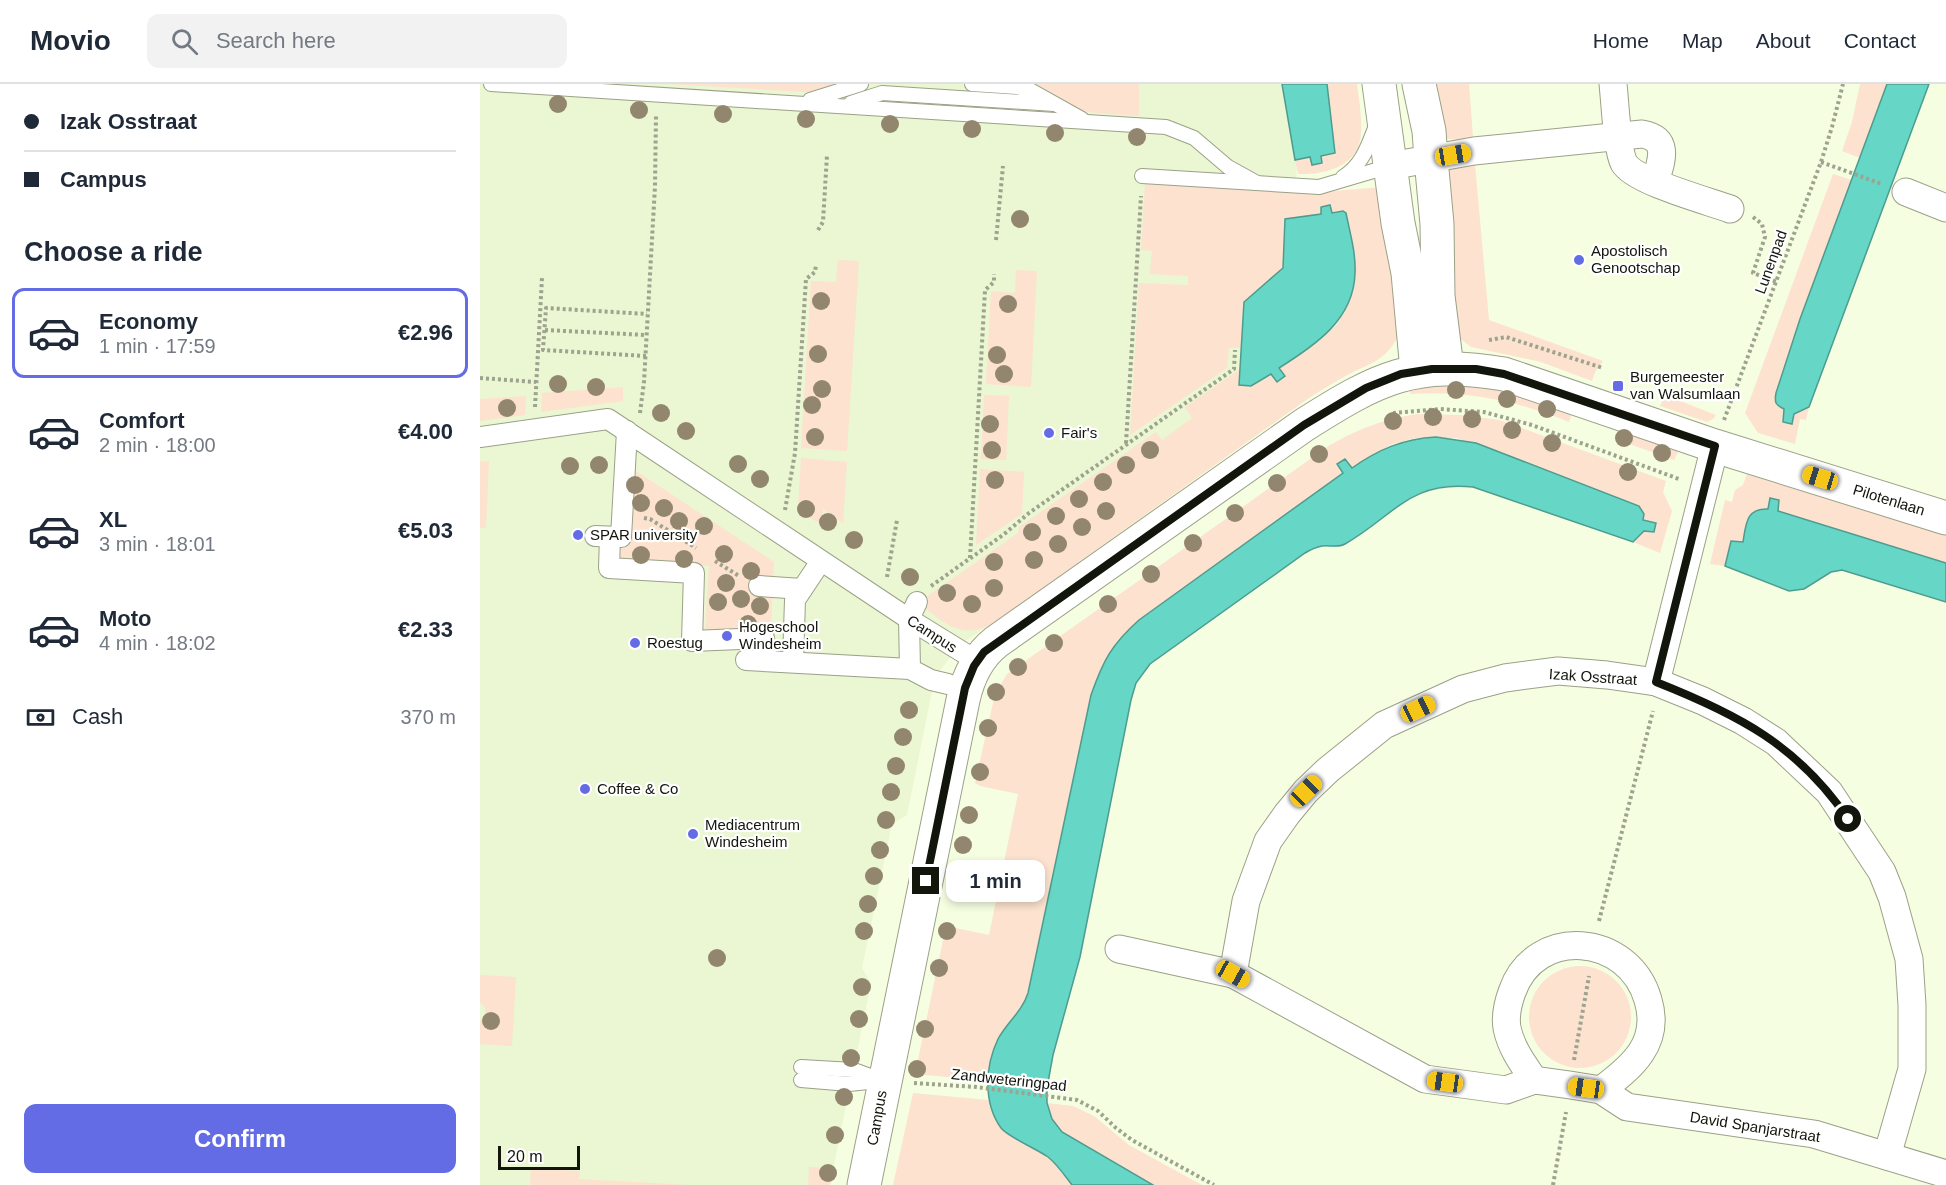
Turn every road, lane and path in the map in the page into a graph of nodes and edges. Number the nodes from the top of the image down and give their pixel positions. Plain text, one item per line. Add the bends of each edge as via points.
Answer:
1 (491, 84) edge
2 (861, 84) edge
3 (972, 84) edge
4 (1419, 84) edge
5 (1613, 84) edge
6 (1843, 84) edge
7 (656, 94) junction
8 (1381, 97) edge
9 (802, 102) junction
10 (1054, 104) junction
11 (844, 106) junction
12 (1086, 122) junction
13 (1619, 137) junction
14 (827, 156) dead end
15 (1431, 159) junction
16 (1821, 162) junction
17 (1003, 166) dead end
18 (1390, 166) junction
19 (1142, 176) joint
20 (1336, 181) junction
21 (1655, 182) junction
22 (1257, 183) junction
23 (1906, 192) joint
24 (1946, 208) edge
25 (1730, 209) joint
26 (818, 230) dead end
27 (996, 240) dead end
28 (816, 264) dead end
29 (994, 274) dead end
30 (542, 278) dead end
31 (1777, 282) junction
32 (647, 314) junction
33 (544, 330) junction
34 (646, 335) junction
35 (1235, 350) dead end
36 (646, 356) junction
37 (1432, 370) junction
38 (480, 378) edge
39 (536, 381) junction
40 (1384, 416) dead end
41 (534, 421) junction
42 (632, 435) junction
43 (480, 437) edge
44 (1126, 444) junction
45 (1715, 446) junction
46 (1703, 488) junction
47 (1946, 518) edge
48 (897, 520) dead end
49 (779, 522) junction
50 (970, 559) junction
51 (821, 561) junction
52 (759, 586) dead end
53 (802, 589) junction
54 (882, 602) junction
55 (913, 611) junction
56 (746, 660) dead end
57 (767, 660) junction
58 (793, 661) junction
59 (978, 661) junction
60 (910, 669) junction
61 (1656, 682) junction
62 (948, 684) dead end
63 (1593, 946) junction
64 (1119, 949) dead end
65 (1233, 974) junction
66 (801, 1074) dead end
67 (1534, 1080) junction
68 (884, 1081) junction
69 (1570, 1085) junction
70 (1601, 1090) junction
71 (1887, 1156) junction
72 (1946, 1174) edge
73 (864, 1185) edge
74 (1214, 1185) edge
75 (1553, 1185) edge

1 - 7 lane
2 - 9 lane
3 - 10 lane via 1030,90
4 - 15 street
5 - 13 street
6 - 16 path, Lunenpad
7 - 9 lane
7 - 32 path
8 - 18 street
8 - 20 lane via 1365,154 1348,174
9 - 11 lane
10 - 11 lane via 882,93
10 - 12 lane
11 - 12 lane
12 - 22 lane via 1149,125 1180,131 1233,171
13 - 15 street
13 - 21 street via 1626,166
13 - 21 street via 1642,134 1655,138 1663,156
14 - 26 path via 823,222
15 - 18 street
15 - 37 street via 1438,296
16 - 23 path
16 - 31 path, Lunenpad
17 - 27 path
18 - 20 lane
18 - 37 street via 1408,273
19 - 22 lane
19 - 44 path
20 - 22 lane via 1319,187
21 - 25 street
23 - 24 street
25 - 31 path via 1762,224 1765,237 1753,273
28 - 49 path via 815,272 806,279 795,453
29 - 50 path via 994,282 985,290
30 - 39 path
31 - 45 path, Lunenpad
32 - 33 path via 546,308
32 - 34 path
33 - 34 path
33 - 36 path via 543,350
34 - 36 path
35 - 44 path via 1234,369
36 - 42 path
37 - 45 street, Pilotenlaan via 1476,369 1504,374
37 - 59 street via 1401,374 1366,388 1304,425 996,642
38 - 39 path
39 - 41 path
40 - 46 path via 1429,409 1484,412 1532,425
41 - 42 street, Campus via 608,419
41 - 43 street, Campus
42 - 49 street, Campus
42 - 57 street via 621,537 603,537 609,568 694,573 692,641 764,638
44 - 50 path
45 - 46 street, Izak Osstraat
45 - 47 street, Pilotenlaan
46 - 61 street, Izak Osstraat
48 - 54 path
49 - 51 street, Campus
50 - 55 path via 926,590
51 - 53 street
51 - 54 street, Campus
52 - 53 street
53 - 58 street via 795,600
54 - 55 street, Campus
55 - 59 street, Campus
55 - 60 street
56 - 57 street
57 - 58 street
58 - 60 street
59 - 68 street, Campus via 965,688
60 - 62 street
61 - 63 path via 1655,704
61 - 65 street, Izak Osstraat via 1558,671 1505,678 1463,689 1384,725 1306,791 1268,842 1246,901
61 - 71 street, Izak Osstraat via 1743,721 1776,742 1829,792 1882,872 1910,959 1912,1005 1912,1069
63 - 67 street via 1569,945 1548,952 1529,965 1515,983 1508,1004 1507,1027 1513,1048
63 - 69 path
63 - 70 street via 1613,953 1631,967 1644,986 1651,1007 1650,1030 1643,1052 1629,1070
64 - 65 street
65 - 67 street, David Spanjarstraat via 1425,1079 1506,1090
66 - 68 lane via 854,1070
67 - 69 street, David Spanjarstraat
68 - 73 street, Campus
68 - 74 path, Zandweteringpad via 976,1087 1077,1100 1132,1140
69 - 70 street, David Spanjarstraat
69 - 75 path
70 - 71 street, David Spanjarstraat via 1627,1107 1814,1134
71 - 72 street, David Spanjarstraat

